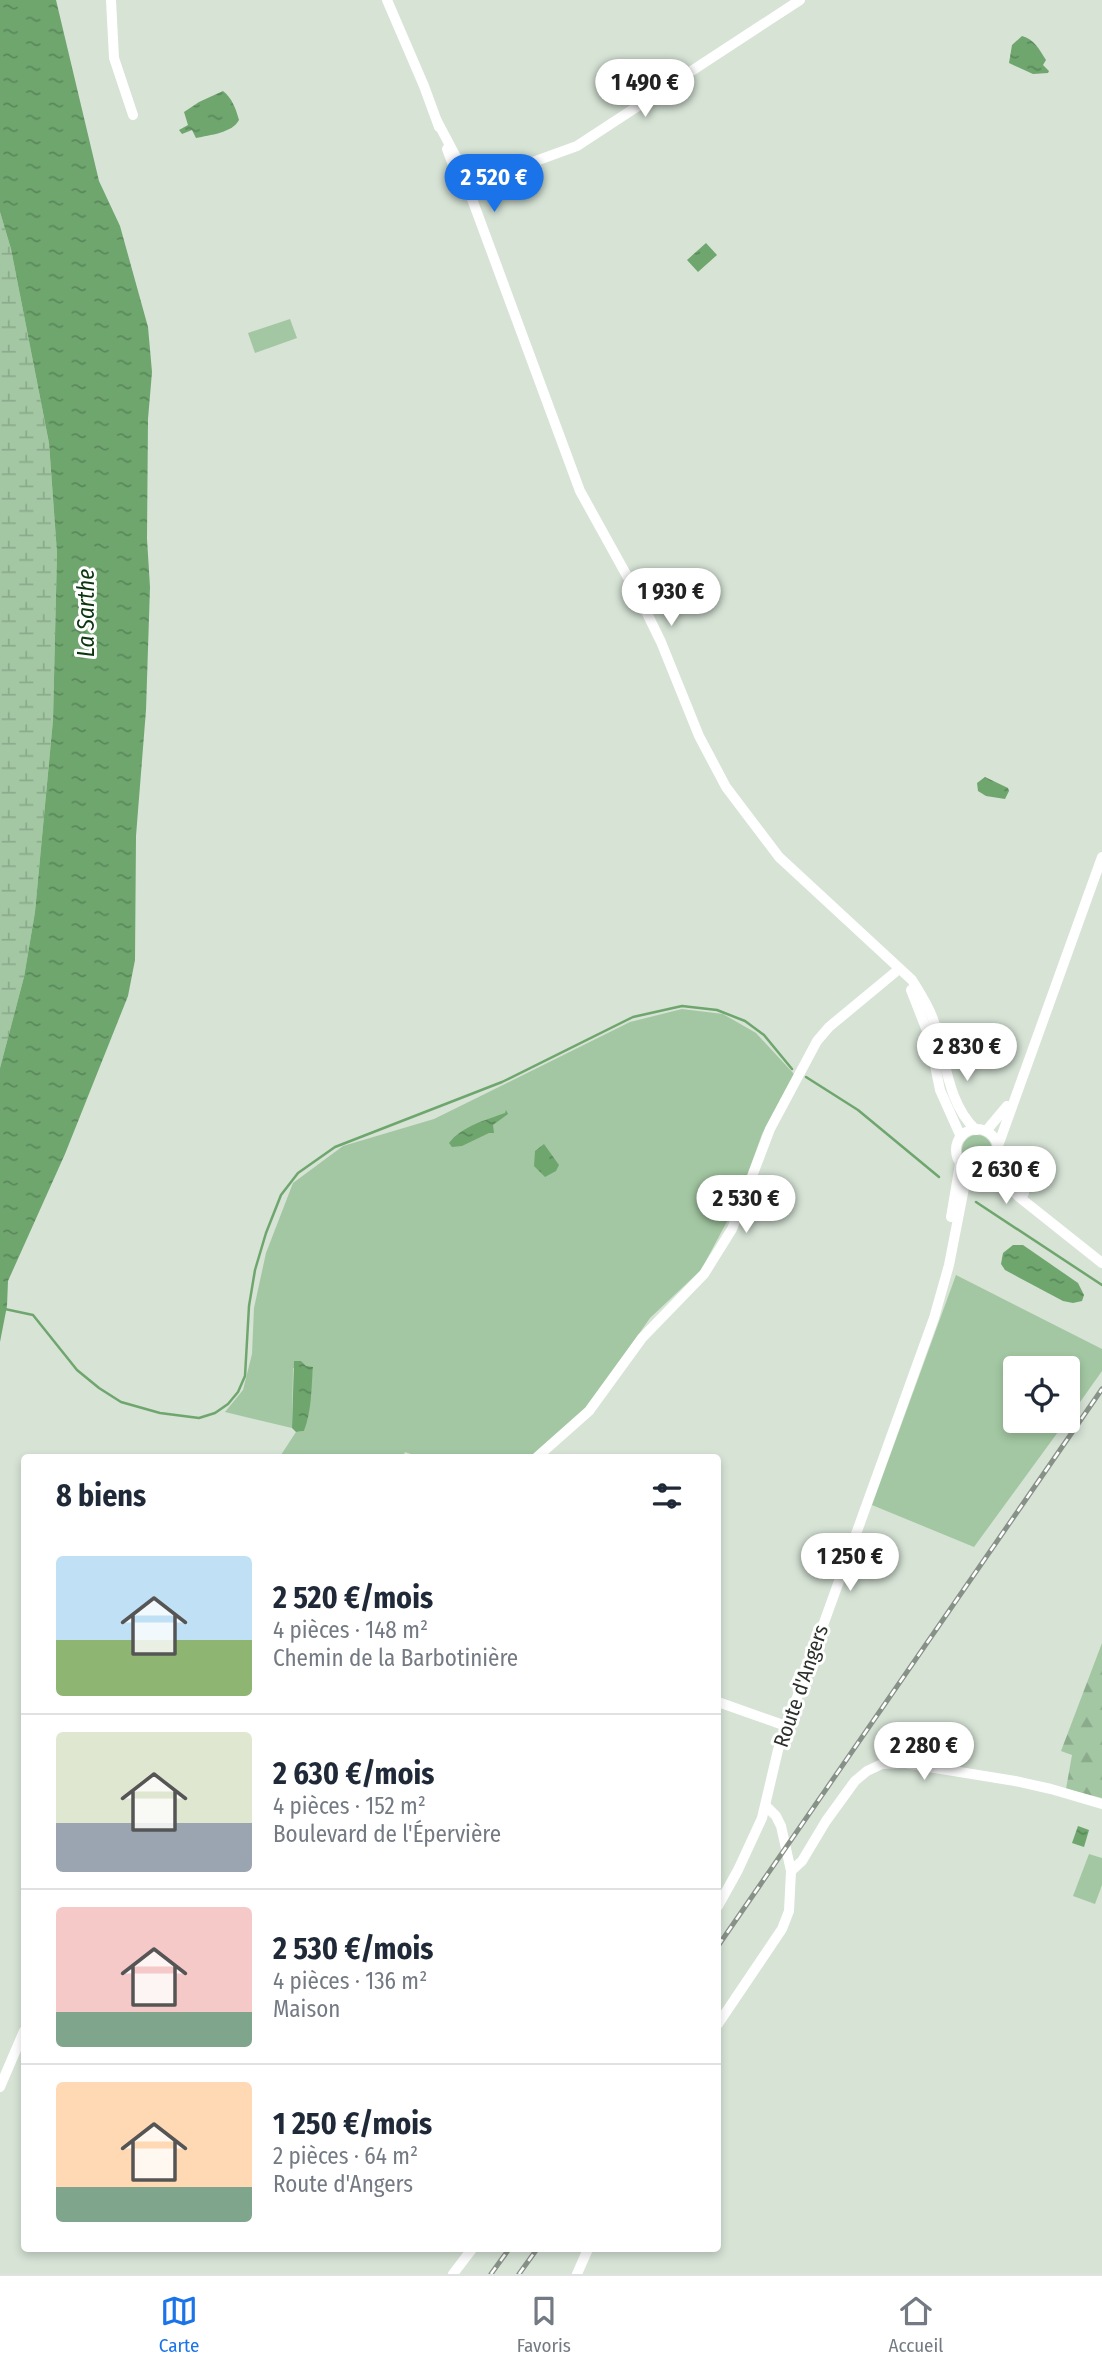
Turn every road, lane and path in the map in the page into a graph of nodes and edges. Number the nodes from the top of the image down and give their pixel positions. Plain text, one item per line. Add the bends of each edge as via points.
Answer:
1 (111, 0) edge
2 (387, 0) edge
3 (800, 0) edge
4 (133, 115) dead end
5 (466, 182) junction
6 (1102, 858) edge
7 (899, 969) junction
8 (1019, 1082) junction
9 (981, 1130) junction
10 (961, 1137) junction
11 (999, 1143) junction
12 (998, 1155) junction
13 (960, 1164) junction
14 (980, 1170) junction
15 (1043, 1217) junction
16 (1102, 1263) edge
17 (949, 1265) junction
18 (541, 1454) edge
19 (721, 1703) edge
20 (786, 1726) junction
21 (1102, 1804) edge
22 (766, 1806) junction
23 (791, 1871) junction
24 (721, 1900) edge
25 (721, 2020) edge
26 (21, 2038) edge
27 (0, 2087) edge
28 (470, 2252) edge
29 (587, 2252) edge
30 (453, 2274) edge
31 (577, 2274) edge

1 - 4 street via 114,58
2 - 5 street
3 - 5 street via 577,146
5 - 7 street via 575,478 642,603 726,787 779,857
6 - 8 street
7 - 9 street via 912,981 933,1020 953,1094 965,1120
7 - 10 street via 915,998 940,1090
7 - 18 street via 817,1041 770,1129 732,1229 704,1274 642,1339 589,1411
8 - 9 street via 1003,1113
8 - 11 street
9 - 10 street
9 - 11 street
10 - 13 street via 956,1150
11 - 12 street
12 - 14 street
12 - 15 street
13 - 14 street
13 - 17 street, Route d'Angers via 950,1223
14 - 15 street via 998,1176
14 - 17 street, Route d'Angers via 964,1188
15 - 16 street
17 - 20 street, Route d'Angers via 934,1318
19 - 20 street
20 - 22 street, Route d'Angers
21 - 23 street via 1015,1781 904,1763 882,1764 855,1781
22 - 23 street via 781,1826
22 - 24 street, Route d'Angers
23 - 25 street via 791,1901 782,1929
26 - 27 street
28 - 30 street
29 - 31 street

